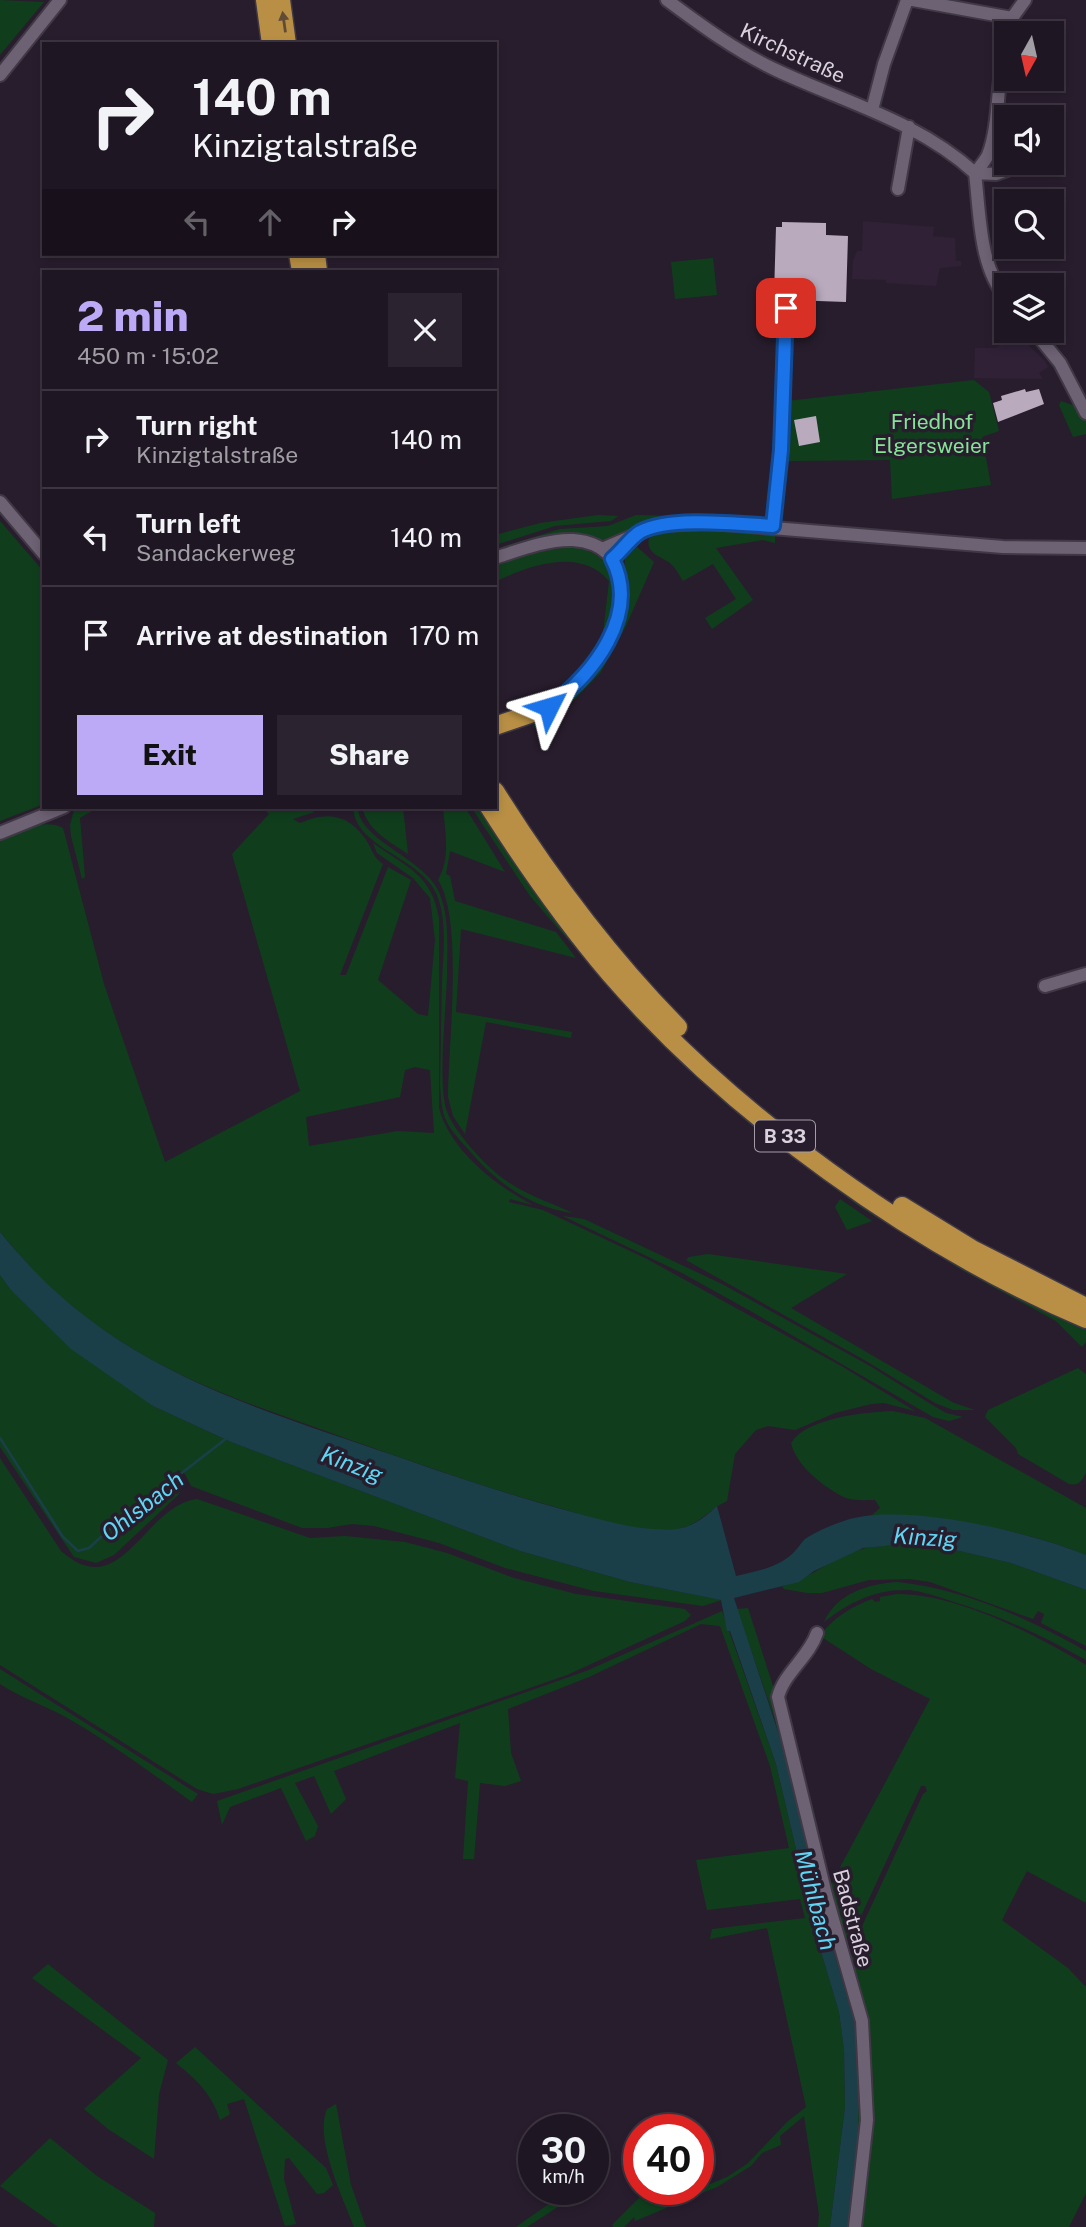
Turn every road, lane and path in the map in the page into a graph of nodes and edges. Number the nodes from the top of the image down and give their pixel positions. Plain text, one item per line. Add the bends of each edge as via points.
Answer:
1 (60, 0) edge
2 (265, 0) edge
3 (281, 0) edge
4 (667, 0) edge
5 (907, 0) edge
6 (914, 0) edge
7 (1025, 0) edge
8 (1012, 18) junction
9 (1011, 21) edge
10 (271, 42) edge
11 (287, 42) edge
12 (0, 75) edge
13 (997, 91) edge
14 (873, 110) junction
15 (909, 127) junction
16 (975, 173) junction
17 (994, 174) edge
18 (898, 189) dead end
19 (994, 279) edge
20 (786, 308) dead end
21 (1044, 343) edge
22 (1086, 413) edge
23 (0, 502) edge
24 (773, 526) junction
25 (638, 533) junction
26 (1086, 548) edge
27 (602, 549) junction
28 (42, 552) edge
29 (497, 558) edge
30 (612, 559) junction
31 (530, 714) joint
32 (497, 725) edge
33 (497, 793) edge
34 (59, 809) edge
35 (490, 809) edge
36 (0, 833) edge
37 (1086, 974) edge
38 (1045, 986) dead end
39 (1086, 1307) edge
40 (1086, 1319) edge
41 (817, 1633) dead end
42 (855, 2227) edge

1 - 12 street
2 - 10 highway
11 -> 3 highway
4 - 14 street, Kirchstraße via 720,40
5 - 14 street
6 - 8 street
7 - 8 street
8 - 9 street
13 - 16 street via 992,139
14 - 15 street, Kirchstraße
15 - 16 street, Kirchstraße via 953,153
15 - 18 street
16 - 17 street
16 - 19 street via 983,243
20 - 24 street
21 - 22 street
23 - 28 street
24 - 25 street via 658,525
24 - 26 street via 872,541 911,538 1003,547
25 - 27 street
25 - 30 street
27 - 29 street via 563,541
27 - 30 street
30 - 31 street via 622,586 616,621 597,661 549,707
31 - 32 highway
33 - 39 highway, B 33 via 593,933 705,1055 802,1137 903,1207 972,1249
34 - 36 street
35 - 40 highway, B 33 via 539,884 610,974 738,1098 932,1240
37 - 38 street
41 - 42 street, Badstraße via 778,1697 862,2021 867,2120

